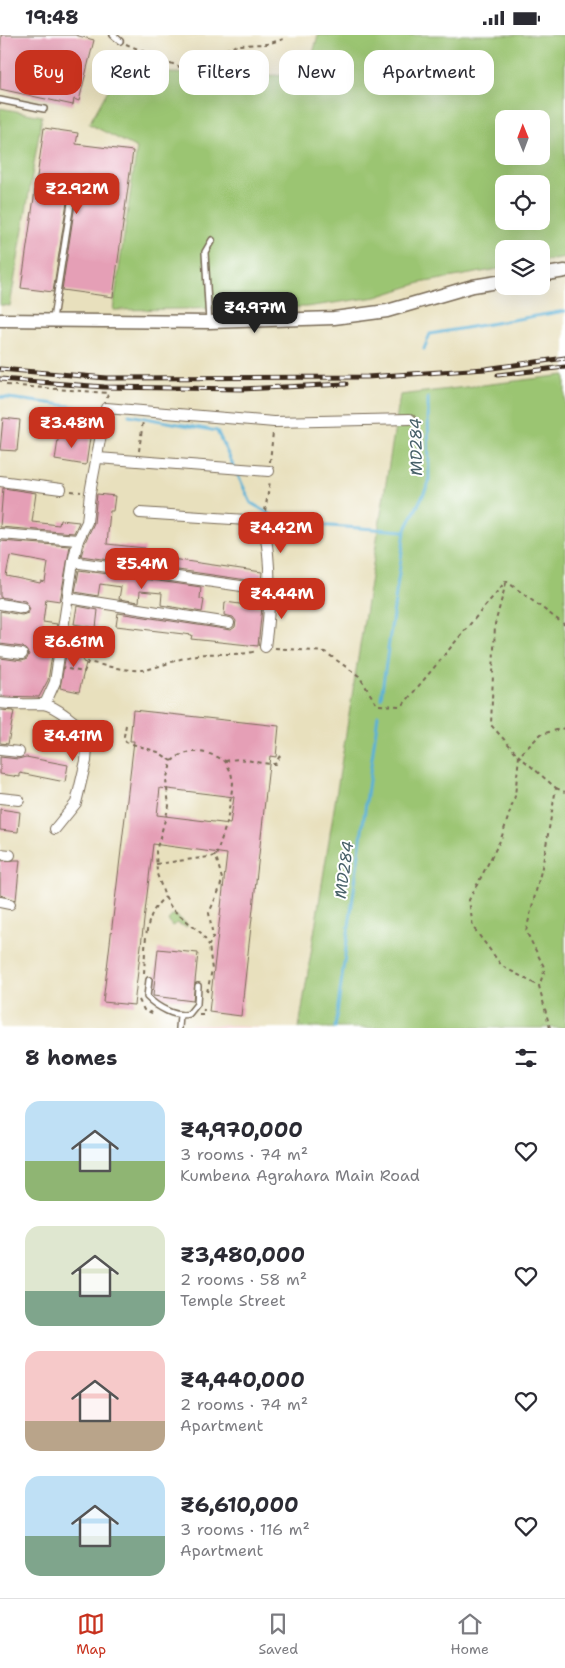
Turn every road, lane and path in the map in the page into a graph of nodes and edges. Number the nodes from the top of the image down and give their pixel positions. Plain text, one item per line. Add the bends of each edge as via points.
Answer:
1 (114, 35) edge
2 (287, 38) dead end
3 (120, 41) joint
4 (0, 100) edge
5 (44, 109) dead end
6 (71, 203) dead end
7 (212, 239) dead end
8 (565, 271) edge
9 (550, 274) edge
10 (495, 282) edge
11 (0, 320) edge
12 (52, 322) junction
13 (209, 322) junction
14 (6, 385) dead end
15 (106, 409) junction
16 (144, 411) junction
17 (410, 419) dead end
18 (98, 458) junction
19 (138, 460) junction
20 (269, 471) dead end
21 (0, 481) edge
22 (61, 489) joint
23 (90, 493) junction
24 (140, 513) dead end
25 (0, 534) edge
26 (78, 540) junction
27 (73, 562) junction
28 (506, 581) junction
29 (270, 590) junction
30 (68, 598) junction
31 (0, 604) edge
32 (23, 609) dead end
33 (229, 623) dead end
34 (565, 625) edge
35 (265, 647) junction
36 (0, 651) edge
37 (22, 654) dead end
38 (58, 667) junction
39 (0, 703) edge
40 (45, 704) junction
41 (126, 725) dead end
42 (565, 728) edge
43 (0, 750) edge
44 (19, 752) dead end
45 (281, 753) dead end
46 (519, 756) junction
47 (172, 761) junction
48 (225, 761) junction
49 (556, 788) junction
50 (565, 793) edge
51 (0, 798) edge
52 (19, 800) dead end
53 (55, 829) dead end
54 (216, 856) junction
55 (156, 864) junction
56 (165, 897) junction
57 (144, 974) dead end
58 (149, 980) dead end
59 (198, 986) dead end
60 (539, 986) junction
61 (138, 995) dead end
62 (156, 1014) dead end
63 (180, 1016) junction
64 (179, 1028) edge
65 (550, 1028) edge

1 - 3 lane
2 - 3 path via 267,44 238,45 221,51 200,70 187,70
4 - 5 lane
6 - 12 lane
7 - 13 lane via 205,252
8 - 9 street
10 - 13 street via 387,311 334,318
11 - 12 street
12 - 13 street
14 - 15 path via 108,393
15 - 16 street
15 - 18 street
16 - 17 street via 274,422
16 - 19 path
18 - 19 street
18 - 23 street
19 - 20 street
21 - 22 street
22 - 23 path
23 - 26 street via 87,522
24 - 29 street via 263,521 269,547
25 - 26 street
26 - 27 street
27 - 29 street
27 - 30 street
28 - 34 path
28 - 35 path via 402,707 377,705 359,676 325,652
28 - 46 path via 495,624 491,725
29 - 35 street
30 - 33 street
30 - 38 street
31 - 32 street
35 - 38 path via 248,653 204,654 151,669 88,662 84,672
36 - 37 street
38 - 40 street
39 - 40 street
40 - 53 street via 88,735 86,761 76,803
41 - 47 path via 126,742 158,752
42 - 46 path via 541,734
43 - 44 street
45 - 48 path via 275,764 241,758
46 - 49 path
46 - 60 path via 515,796 501,839 469,900 474,927 502,966
47 - 48 path via 198,752
47 - 55 path via 166,780 169,807 159,839
48 - 54 path via 233,783
49 - 50 path
49 - 60 path via 543,863 526,931 545,969
51 - 52 street
54 - 55 path
54 - 56 path via 222,879 209,913 213,937 209,945 201,933 172,909
55 - 56 path via 158,882
56 - 57 path via 158,902 148,926
58 - 63 lane via 147,997 154,1005
59 - 63 lane via 196,1004 189,1014
60 - 65 path
61 - 62 path via 142,1007
63 - 64 lane

